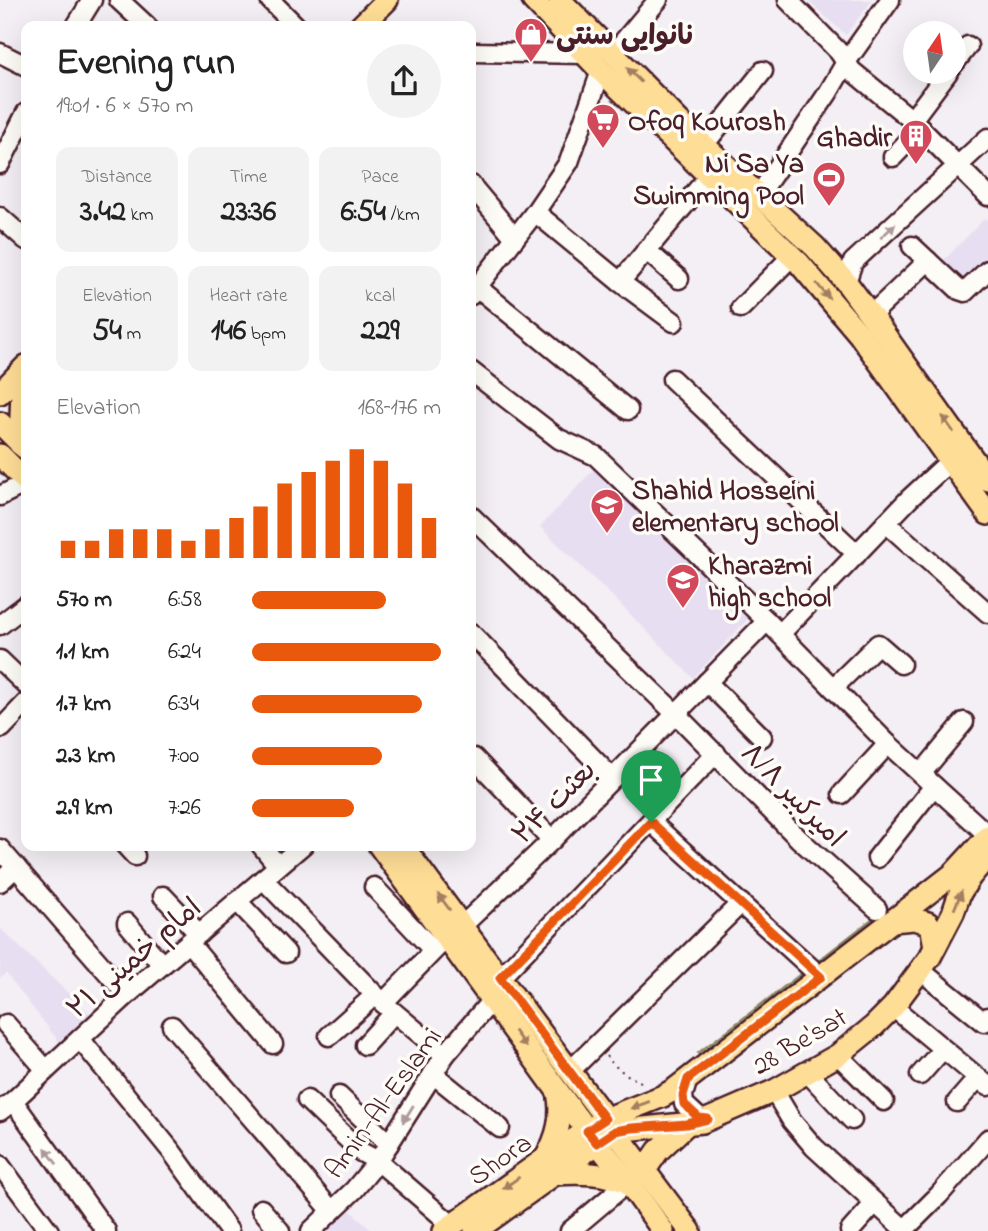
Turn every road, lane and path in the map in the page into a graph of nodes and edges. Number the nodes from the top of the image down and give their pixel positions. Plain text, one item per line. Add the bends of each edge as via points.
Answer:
1 (92, 0) edge
2 (119, 0) edge
3 (270, 0) edge
4 (387, 0) edge
5 (533, 0) edge
6 (560, 0) edge
7 (658, 0) edge
8 (788, 0) edge
9 (890, 0) edge
10 (78, 21) edge
11 (141, 21) edge
12 (291, 21) edge
13 (366, 21) edge
14 (968, 46) dead end
15 (966, 49) edge
16 (476, 52) edge
17 (0, 53) edge
18 (586, 54) junction
19 (846, 62) junction
20 (608, 63) junction
21 (21, 64) edge
22 (763, 71) dead end
23 (941, 84) edge
24 (21, 123) edge
25 (916, 124) junction
26 (988, 138) edge
27 (704, 145) junction
28 (893, 157) dead end
29 (0, 164) edge
30 (958, 165) junction
31 (709, 176) junction
32 (476, 191) edge
33 (759, 195) junction
34 (988, 196) edge
35 (536, 212) junction
36 (0, 217) edge
37 (21, 236) edge
38 (515, 238) junction
39 (912, 246) dead end
40 (646, 250) junction
41 (792, 256) junction
42 (928, 261) junction
43 (987, 275) edge
44 (679, 279) dead end
45 (620, 282) junction
46 (846, 282) junction
47 (476, 288) edge
48 (476, 293) edge
49 (741, 308) dead end
50 (871, 315) junction
51 (674, 322) dead end
52 (21, 368) edge
53 (21, 370) edge
54 (0, 375) edge
55 (476, 375) edge
56 (672, 379) dead end
57 (0, 393) edge
58 (628, 410) dead end
59 (0, 423) edge
60 (21, 427) edge
61 (0, 455) edge
62 (950, 461) junction
63 (20, 465) edge
64 (988, 480) edge
65 (0, 496) edge
66 (988, 514) edge
67 (476, 521) edge
68 (886, 523) junction
69 (857, 554) junction
70 (21, 609) edge
71 (984, 610) edge
72 (767, 621) junction
73 (0, 625) edge
74 (780, 635) junction
75 (476, 638) edge
76 (0, 660) edge
77 (901, 664) dead end
78 (21, 680) edge
79 (707, 682) junction
80 (833, 688) junction
81 (21, 708) edge
82 (676, 714) junction
83 (964, 722) dead end
84 (2, 728) dead end
85 (762, 737) dead end
86 (888, 744) junction
87 (716, 754) junction
88 (476, 760) edge
89 (612, 778) junction
90 (927, 780) junction
91 (842, 794) dead end
92 (651, 822) junction
93 (988, 835) edge
94 (552, 840) junction
95 (0, 849) edge
96 (266, 851) edge
97 (296, 851) edge
98 (383, 851) edge
99 (405, 851) edge
100 (877, 858) dead end
101 (987, 861) edge
102 (278, 866) junction
103 (16, 867) junction
104 (263, 879) junction
105 (0, 882) edge
106 (374, 887) dead end
107 (163, 896) dead end
108 (237, 901) junction
109 (741, 903) junction
110 (885, 915) junction
111 (127, 923) dead end
112 (447, 938) junction
113 (194, 939) junction
114 (935, 947) junction
115 (286, 953) dead end
116 (162, 965) junction
117 (813, 970) junction
118 (920, 970) junction
119 (500, 978) junction
120 (127, 995) junction
121 (492, 1000) junction
122 (384, 1004) junction
123 (893, 1007) junction
124 (986, 1019) edge
125 (6, 1024) dead end
126 (172, 1026) dead end
127 (329, 1036) dead end
128 (80, 1039) junction
129 (273, 1044) dead end
130 (365, 1045) dead end
131 (943, 1049) junction
132 (445, 1055) junction
133 (838, 1055) junction
134 (583, 1057) junction
135 (46, 1070) junction
136 (807, 1072) junction
137 (433, 1074) junction
138 (920, 1075) dead end
139 (688, 1079) junction
140 (983, 1082) edge
141 (644, 1083) dead end
142 (558, 1090) junction
143 (774, 1091) junction
144 (339, 1097) dead end
145 (307, 1100) dead end
146 (884, 1101) dead end
147 (957, 1102) dead end
148 (6, 1106) edge
149 (852, 1120) dead end
150 (697, 1122) junction
151 (500, 1128) dead end
152 (601, 1131) junction
153 (988, 1139) edge
154 (389, 1144) junction
155 (378, 1161) junction
156 (0, 1164) edge
157 (550, 1166) junction
158 (637, 1176) junction
159 (875, 1203) junction
160 (261, 1209) dead end
161 (332, 1211) junction
162 (448, 1228) edge
163 (905, 1230) edge
164 (49, 1231) edge
165 (106, 1231) edge
166 (229, 1231) edge
167 (280, 1231) edge
168 (311, 1231) edge
169 (475, 1231) edge
170 (570, 1231) edge
171 (663, 1231) edge
172 (690, 1231) edge
173 (850, 1231) edge

1 - 10 street
2 - 11 street
3 - 12 street
4 - 13 main road
5 - 18 main road
6 - 20 main road
7 - 20 street
8 - 19 street
9 - 19 street
14 - 15 street
16 - 18 street
17 - 21 street
18 - 20 main road
19 - 25 street
19 - 33 street
27 -> 20 main road
20 - 31 main road
20 - 35 street via 569,162
22 - 27 street
23 - 25 street
24 - 29 street
25 - 28 street
25 - 30 street
26 - 30 street
27 - 33 main road
30 - 34 street
46 -> 30 street via 853,262
31 - 40 street
31 - 41 main road
32 - 38 street
33 - 46 main road
35 - 38 street
35 - 45 street
36 - 37 street
38 - 47 street
39 - 42 street
40 - 44 street
40 - 45 street
41 - 49 street
41 -> 62 main road via 859,334
42 - 43 street via 965,292
42 - 50 street
45 - 51 street
46 - 50 main road
48 - 58 street
64 -> 50 main road
52 - 54 main road
53 - 57 main road
55 - 72 street via 559,439 596,456
56 - 69 street
59 - 63 main road
60 - 63 main road
61 - 63 main road
62 - 66 main road
62 - 68 street
63 - 65 street
67 - 82 street, امیرکبیر ۸/۸
68 - 69 street
68 - 71 street
69 - 74 street
70 - 73 street
72 - 74 street
72 - 79 street, بعثت ۲۴
74 - 80 street
75 - 89 street
76 - 78 street
77 - 80 street via 877,644
79 - 82 street, بعثت ۲۴
79 - 85 street
80 - 86 street
81 - 84 street
82 - 87 street, امیرکبیر ۸/۸
82 - 89 street, بعثت ۲۴
83 - 90 street
86 - 90 street
86 - 91 street
87 - 92 street
87 - 110 street, امیرکبیر ۸/۸ via 799,839
88 - 94 street
89 - 94 street, بعثت ۲۴
90 - 93 street
90 - 100 street
92 - 109 street
92 - 119 street
93 - 110 main road via 953,874
94 - 112 street, بعثت ۲۴
95 - 103 street
96 - 102 street
97 - 102 street, امام خمینی ۲۱
98 - 112 main road
112 -> 99 main road
114 -> 101 main road, 28 Be'sat via 970,877
102 - 104 street, امام خمینی ۲۱
103 - 105 street
103 - 120 street
104 - 108 street, امام خمینی ۲۱
104 - 122 street
106 - 112 street
107 - 113 street
108 - 113 street, امام خمینی ۲۱
108 - 115 street
109 - 117 street
109 - 134 street
110 - 114 main road via 928,923
110 - 117 main road
111 - 116 street
112 - 119 main road
112 - 121 main road
112 - 122 street, بعثت ۲۴
113 - 116 street, امام خمینی ۲۱
113 - 129 street
114 - 118 main road, 28 Be'sat
116 - 120 street, امام خمینی ۲۱
117 - 139 main road
118 - 123 main road, 28 Be'sat
118 - 124 street
119 - 134 main road
120 - 128 street, امام خمینی ۲۱
121 - 132 street, Amin-Al-Eslami
121 -> 142 main road
122 - 127 street
122 - 130 street
122 - 132 street
123 - 131 street
123 - 133 main road, 28 Be'sat
125 - 135 street
126 - 161 street
128 - 135 street, امام خمینی ۲۱
128 - 166 street
131 - 138 street
131 - 140 street
132 - 137 street, Amin-Al-Eslami
133 - 136 main road, 28 Be'sat
133 - 146 street
134 - 141 path via 610,1061
134 - 152 main road
135 - 148 street, امام خمینی ۲۱
136 - 143 main road, 28 Be'sat
136 - 149 street
137 - 151 street
137 -> 154 street, Amin-Al-Eslami
139 - 150 street via 684,1104 699,1118
139 -> 152 main road
140 - 147 street
142 - 152 main road
142 - 157 main road via 560,1123
143 - 150 main road, 28 Be'sat
143 - 159 street via 814,1147
144 - 154 street
145 - 155 street via 361,1152
165 -> 148 street
150 - 152 main road, 28 Be'sat
150 - 158 main road via 658,1151
152 - 157 main road, Shora
152 - 158 main road
153 - 163 street
154 - 155 street, Amin-Al-Eslami
155 - 161 street, Amin-Al-Eslami
155 - 162 street
156 - 164 street
157 - 158 main road via 614,1177
157 -> 162 main road, Shora
157 - 169 main road, Shora
158 - 170 street
158 - 171 main road
158 - 172 main road
159 - 163 street
159 - 173 street
160 - 167 street
161 - 168 street, Amin-Al-Eslami

